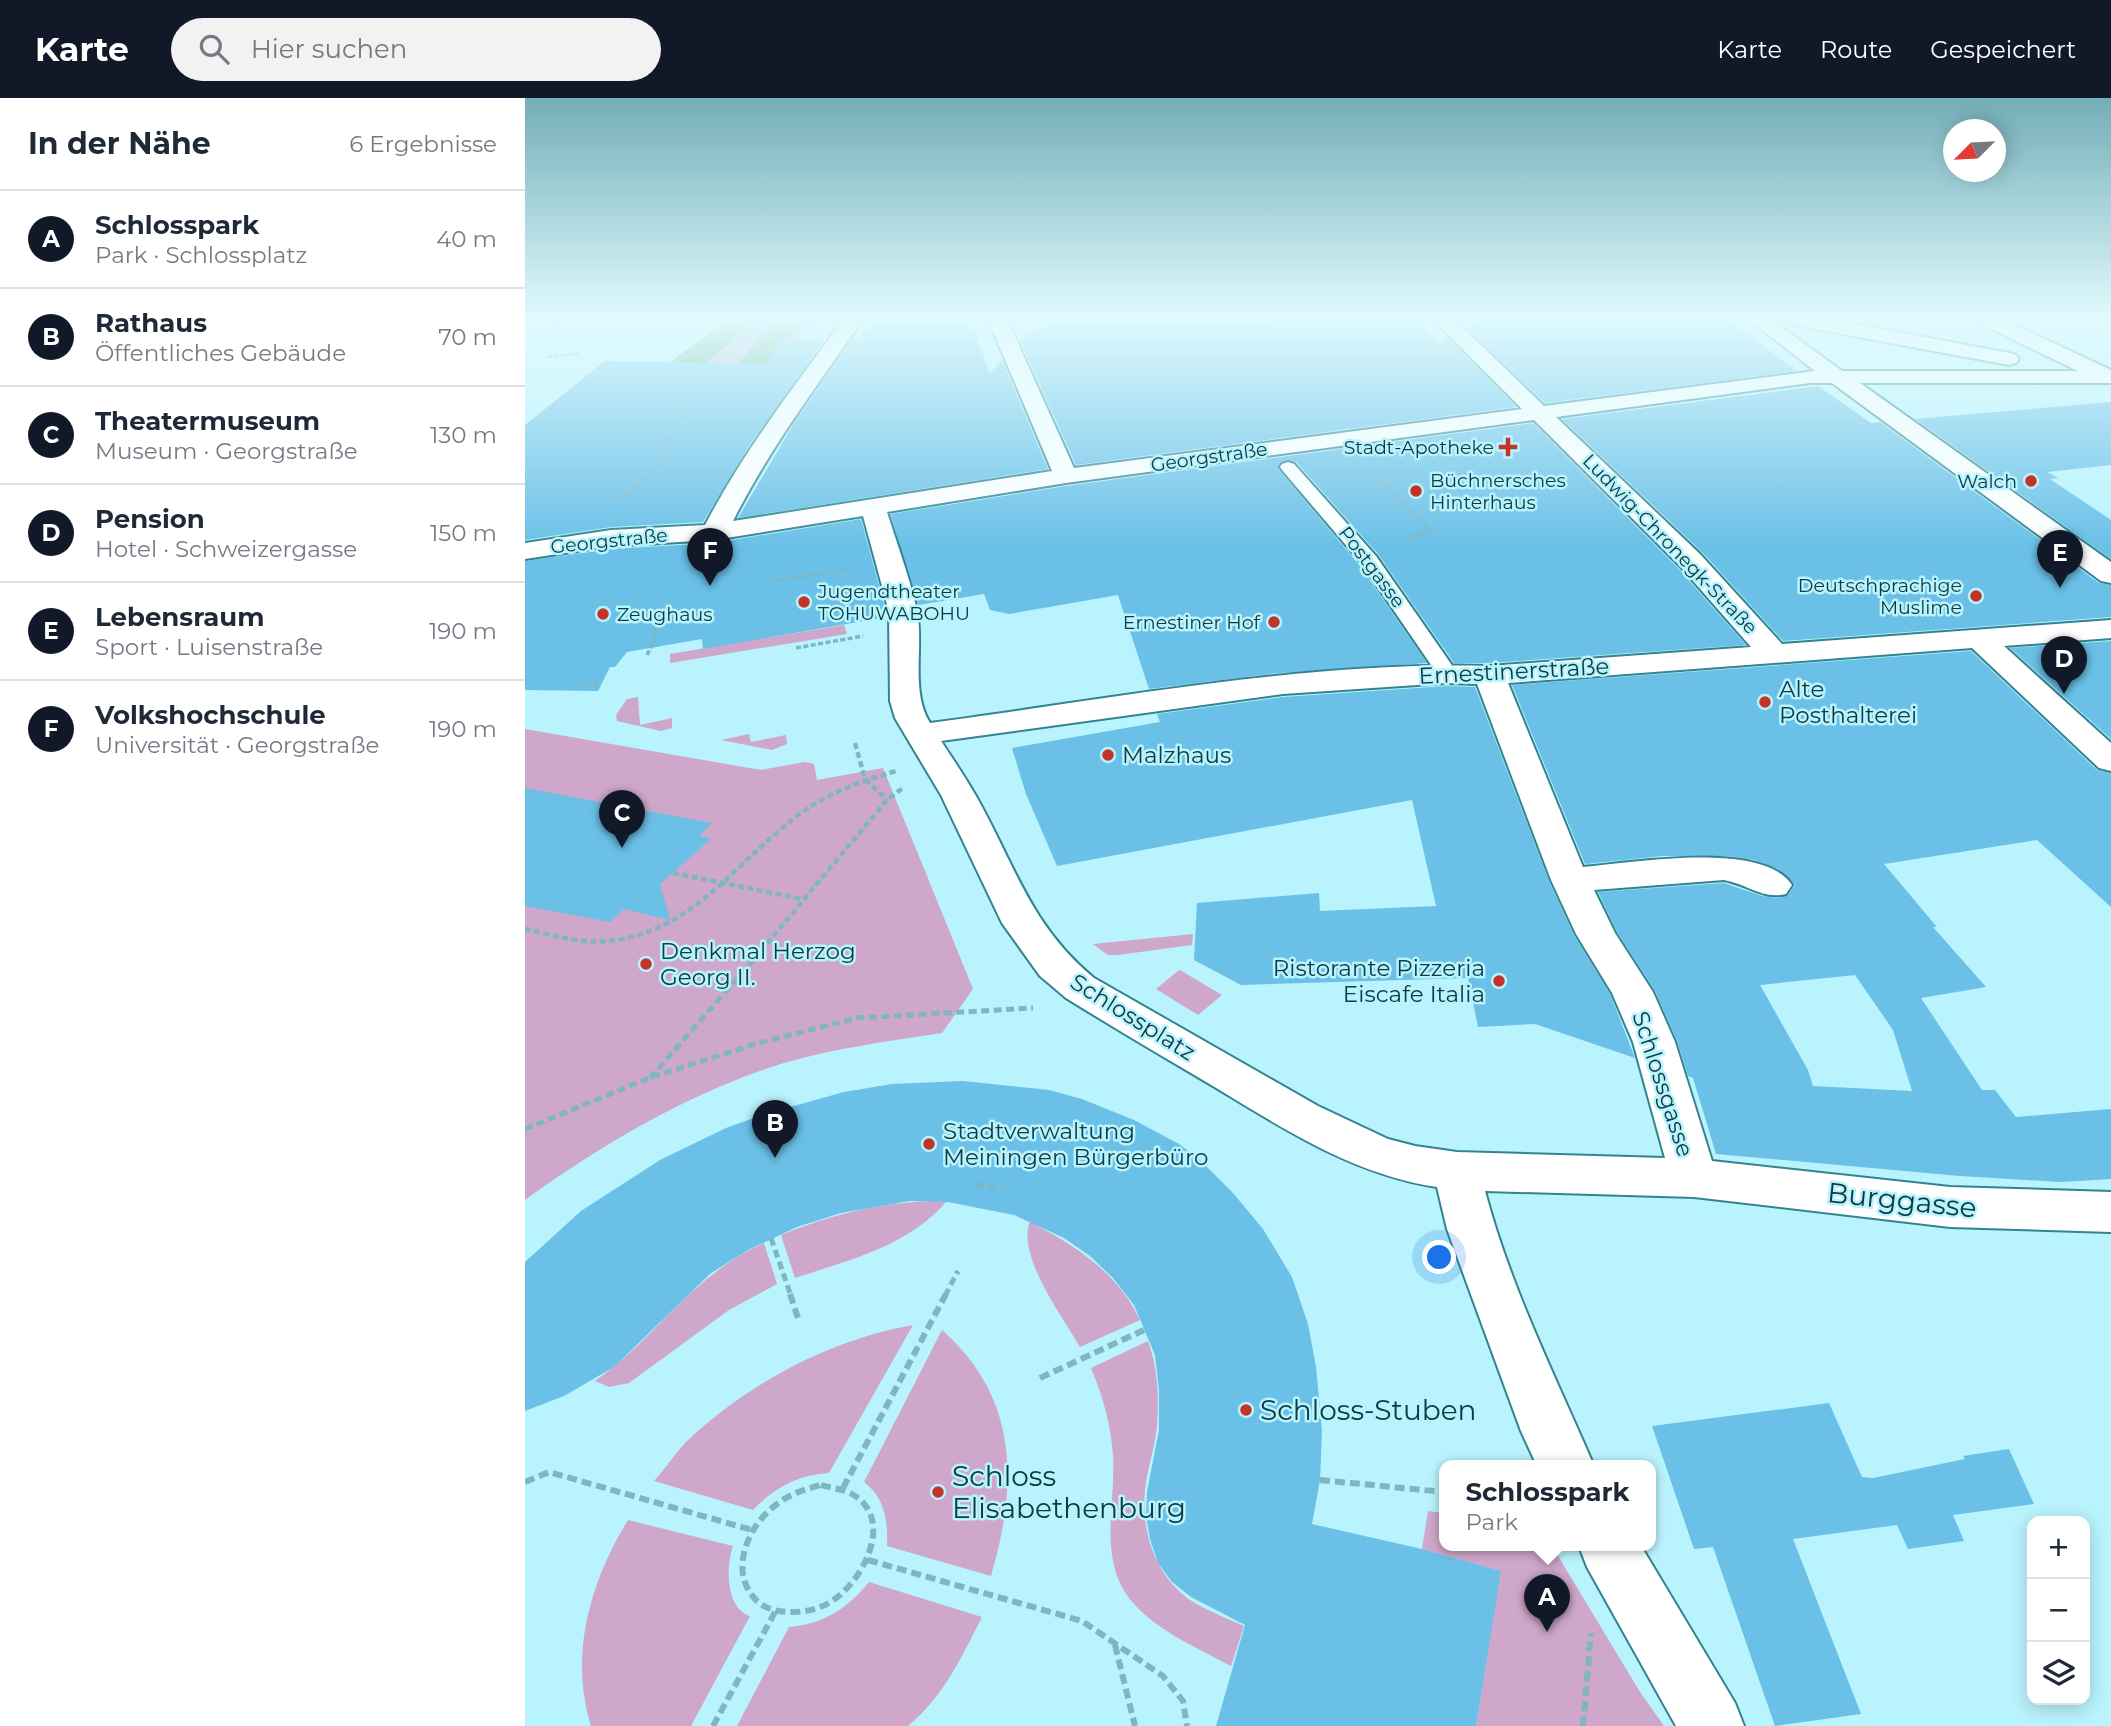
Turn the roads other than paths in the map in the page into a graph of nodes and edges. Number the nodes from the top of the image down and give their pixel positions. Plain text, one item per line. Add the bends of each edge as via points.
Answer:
1 (799, 395) edge
2 (1031, 395) edge
3 (1520, 395) edge
4 (1672, 395) edge
5 (1851, 395) edge
6 (1539, 412) junction
7 (1062, 465) junction
8 (1288, 467) dead end
9 (873, 507) junction
10 (715, 532) junction
11 (525, 551) edge
12 (2111, 575) edge
13 (2111, 629) edge
14 (1979, 639) junction
15 (1774, 654) junction
16 (1447, 674) junction
17 (1489, 675) junction
18 (928, 747) junction
19 (2111, 761) edge
20 (1570, 880) junction
21 (1773, 885) dead end
22 (1457, 1171) junction
23 (1694, 1178) junction
24 (2111, 1212) edge
25 (1563, 1460) edge
26 (1611, 1551) edge
27 (1712, 1726) edge

1 - 10 street via 740,482
2 - 7 street
3 - 6 street, Ludwig-Chronegk-Straße
4 - 6 street, Georgstraße
5 - 12 street
6 - 7 street, Georgstraße
6 - 15 street, Ludwig-Chronegk-Straße via 1690,560
7 - 9 street, Georgstraße
8 - 16 lane, Postgasse via 1369,560
9 - 10 street, Georgstraße
9 - 18 street, Schlossplatz via 904,617 906,701
10 - 11 street, Georgstraße via 598,540
13 - 14 street, Ernestinerstraße
14 - 15 street, Ernestinerstraße
14 - 19 street
15 - 17 street, Ernestinerstraße
16 - 17 street, Ernestinerstraße
16 - 18 street, Ernestinerstraße via 1283,685
17 - 20 street, Schlossgasse
18 - 22 street, Schlossplatz via 958,794 1021,923 1054,966 1080,988 1342,1139 1415,1165
20 - 21 street via 1724,868 1750,873
20 - 23 street, Schlossgasse via 1654,1042
22 - 23 street, Schlossplatz
22 - 25 street via 1471,1229
23 - 24 street, Burggasse via 1950,1207
26 - 27 street

